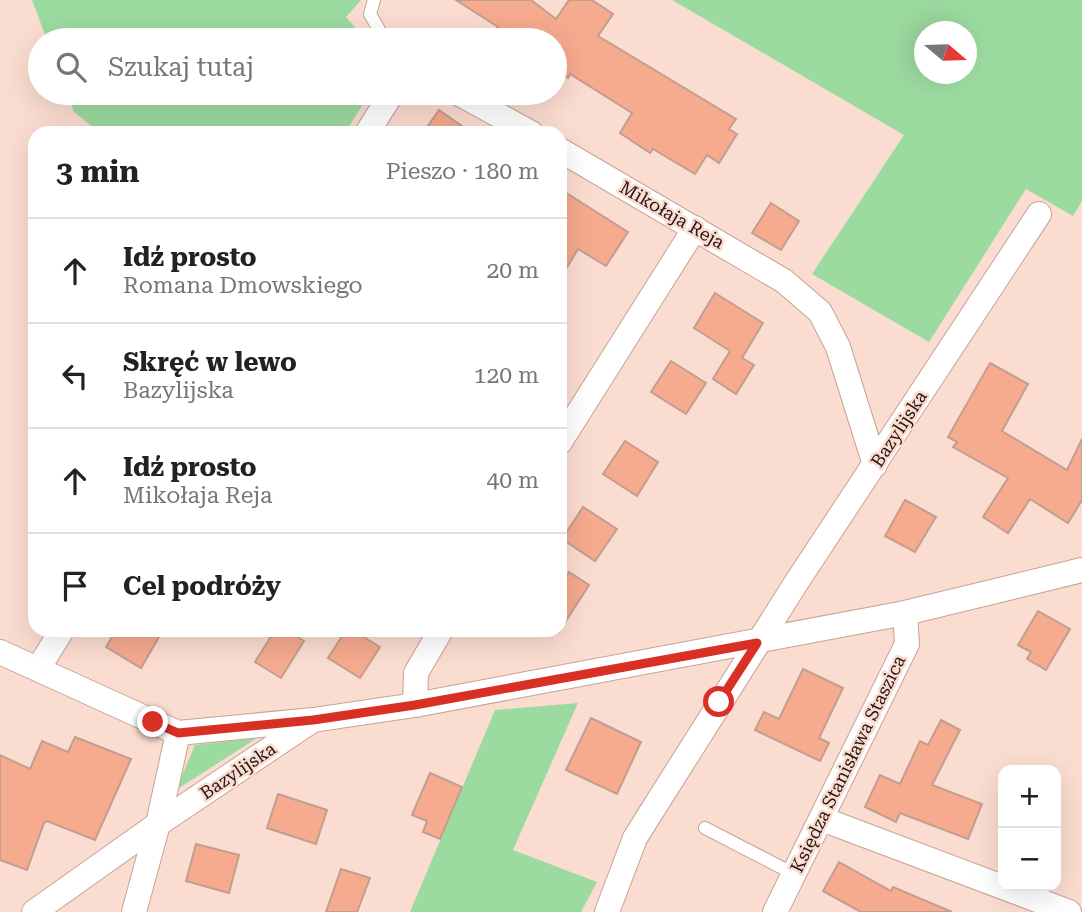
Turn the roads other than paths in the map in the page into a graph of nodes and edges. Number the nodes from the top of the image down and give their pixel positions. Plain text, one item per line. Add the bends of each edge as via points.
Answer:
1 (374, 0) edge
2 (378, 28) edge
3 (384, 105) edge
4 (480, 105) edge
5 (371, 126) edge
6 (518, 126) edge
7 (567, 154) edge
8 (1039, 214) dead end
9 (695, 228) junction
10 (567, 431) edge
11 (875, 465) junction
12 (1082, 570) edge
13 (905, 614) junction
14 (58, 637) edge
15 (437, 637) edge
16 (757, 643) junction
17 (0, 653) edge
18 (38, 669) junction
19 (415, 705) junction
20 (313, 720) junction
21 (178, 733) junction
22 (822, 819) junction
23 (158, 824) junction
24 (705, 828) dead end
25 (794, 874) junction
26 (34, 912) edge
27 (134, 912) edge
28 (607, 912) edge
29 (775, 912) edge
30 (1069, 912) edge

1 - 2 lane via 370,14
3 - 5 street
4 - 6 street
7 - 9 street, Mikołaja Reja
8 - 11 street, Bazylijska
9 - 10 street
9 - 11 street, Mikołaja Reja via 784,281 820,312 838,347
11 - 16 street, Bazylijska
12 - 13 street, Bazylijska
13 - 16 street, Bazylijska
13 - 22 street, Księdza Stanisława Staszica via 907,644
14 - 18 street
15 - 19 street via 416,673
16 - 19 street, Bazylijska
16 - 28 street via 635,838
17 - 18 street
18 - 21 street
19 - 20 street, Bazylijska
20 - 21 street
20 - 23 street, Bazylijska
21 - 23 street
22 - 25 street, Księdza Stanisława Staszica
22 - 30 street
23 - 26 street, Bazylijska
23 - 27 street
24 - 25 lane
25 - 29 street, Księdza Stanisława Staszica

